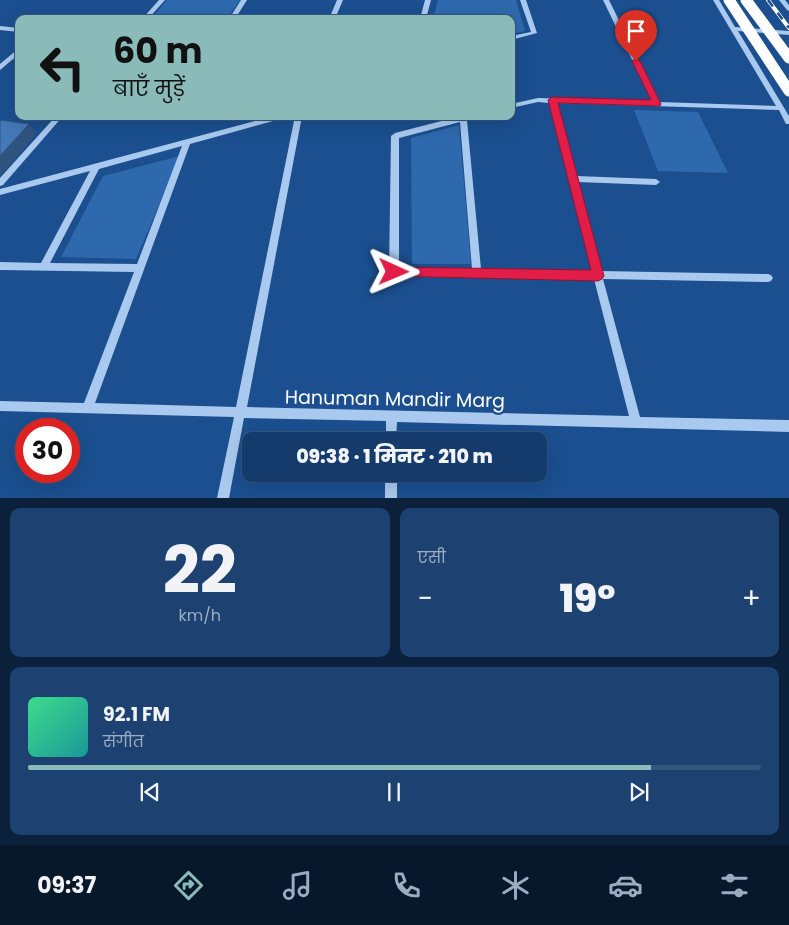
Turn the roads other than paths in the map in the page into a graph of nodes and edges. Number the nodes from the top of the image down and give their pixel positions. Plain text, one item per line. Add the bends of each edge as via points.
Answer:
1 (162, 0) edge
2 (244, 0) edge
3 (340, 0) edge
4 (428, 0) edge
5 (523, 0) edge
6 (606, 0) edge
7 (716, 0) edge
8 (729, 0) edge
9 (746, 0) edge
10 (782, 0) edge
11 (789, 10) edge
12 (149, 15) edge
13 (235, 15) edge
14 (334, 15) edge
15 (424, 15) edge
16 (0, 28) edge
17 (15, 30) edge
18 (734, 30) junction
19 (789, 33) edge
20 (515, 37) edge
21 (15, 54) edge
22 (789, 58) edge
23 (0, 68) edge
24 (789, 91) edge
25 (552, 100) junction
26 (657, 104) junction
27 (515, 105) edge
28 (780, 108) junction
29 (56, 120) edge
30 (269, 120) edge
31 (297, 120) edge
32 (456, 120) edge
33 (468, 120) edge
34 (789, 122) edge
35 (188, 142) junction
36 (96, 166) junction
37 (573, 179) junction
38 (656, 182) dead end
39 (0, 183) edge
40 (0, 192) edge
41 (0, 266) edge
42 (43, 267) junction
43 (140, 268) junction
44 (477, 274) junction
45 (598, 276) junction
46 (768, 278) dead end
47 (0, 406) edge
48 (86, 409) junction
49 (240, 412) junction
50 (392, 416) junction
51 (636, 422) junction
52 (789, 426) edge
53 (392, 432) edge
54 (391, 482) edge
55 (223, 498) edge
56 (391, 498) edge

1 - 12 street
2 - 13 street
3 - 14 street
4 - 15 street
5 - 20 street via 534,33
6 - 26 street
7 - 18 street
8 - 24 highway, bridge
9 - 22 highway, bridge
10 - 11 street
16 - 17 street
18 - 19 street
18 - 28 street
21 - 23 street
25 - 26 street
25 - 27 street
25 - 37 street
26 - 28 street
28 - 34 street
29 - 39 street
30 - 35 street
31 - 49 street
32 - 44 street via 395,136 394,272
33 - 44 street
35 - 36 street
35 - 43 street
36 - 40 street
36 - 42 street
37 - 38 street
37 - 45 street
41 - 42 street
42 - 43 street
43 - 48 street
44 - 45 street
45 - 46 street
45 - 51 street
47 - 48 street, Hanuman Mandir Marg
48 - 49 street, Hanuman Mandir Marg
49 - 50 street, Hanuman Mandir Marg
49 - 55 street
50 - 51 street, Hanuman Mandir Marg
50 - 53 street
51 - 52 street, Hanuman Mandir Marg
54 - 56 street

